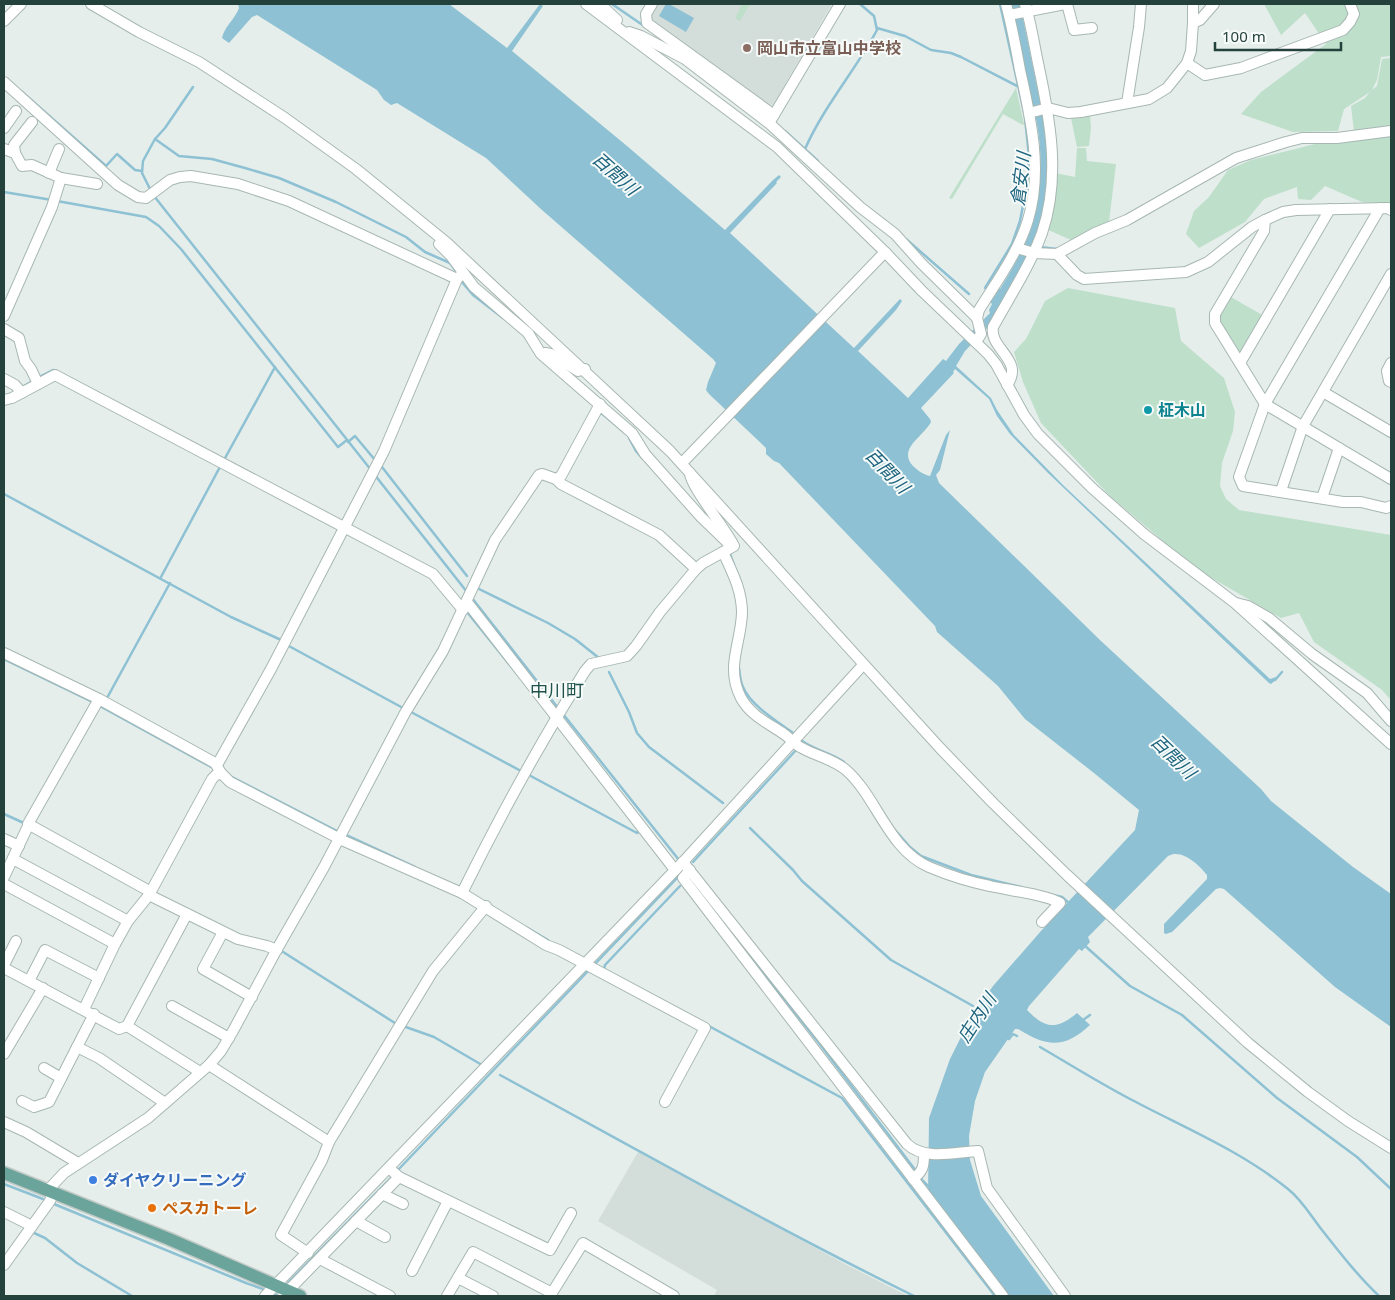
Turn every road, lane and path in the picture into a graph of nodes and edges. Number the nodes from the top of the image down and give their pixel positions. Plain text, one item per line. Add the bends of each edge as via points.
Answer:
1 (21, 4) edge
2 (91, 4) edge
3 (586, 4) edge
4 (600, 4) edge
5 (652, 4) edge
6 (840, 4) edge
7 (1006, 4) edge
8 (1066, 4) edge
9 (1141, 4) edge
10 (1193, 4) edge
11 (1214, 4) edge
12 (1350, 4) edge
13 (1025, 8) edge
14 (1011, 14) junction
15 (4, 21) edge
16 (1194, 23) junction
17 (1092, 28) dead end
18 (622, 30) junction
19 (688, 56) junction
20 (1187, 63) junction
21 (4, 82) edge
22 (1127, 103) junction
23 (1048, 108) junction
24 (16, 111) dead end
25 (1031, 113) junction
26 (772, 119) junction
27 (32, 122) dead end
28 (4, 128) edge
29 (1391, 131) edge
30 (4, 149) edge
31 (59, 150) dead end
32 (15, 152) junction
33 (49, 173) junction
34 (60, 178) junction
35 (97, 184) dead end
36 (1380, 208) junction
37 (1330, 209) junction
38 (1391, 210) edge
39 (1265, 220) junction
40 (429, 228) junction
41 (1017, 248) junction
42 (1036, 248) junction
43 (885, 252) junction
44 (1057, 254) junction
45 (1391, 274) edge
46 (460, 276) junction
47 (4, 316) edge
48 (978, 318) junction
49 (4, 329) edge
50 (976, 342) junction
51 (541, 354) junction
52 (1240, 363) junction
53 (1391, 364) edge
54 (584, 369) junction
55 (4, 379) edge
56 (36, 381) junction
57 (1391, 382) edge
58 (1007, 386) junction
59 (20, 390) junction
60 (1322, 392) junction
61 (4, 400) edge
62 (1265, 404) junction
63 (598, 407) junction
64 (1303, 426) junction
65 (1391, 432) edge
66 (1339, 448) junction
67 (682, 463) junction
68 (690, 471) junction
69 (556, 479) junction
70 (1391, 479) edge
71 (1282, 491) junction
72 (1322, 498) junction
73 (1391, 506) edge
74 (345, 528) junction
75 (728, 549) junction
76 (696, 569) junction
77 (468, 600) junction
78 (1235, 603) junction
79 (4, 653) edge
80 (863, 665) junction
81 (97, 702) junction
82 (557, 715) junction
83 (1391, 722) edge
84 (1391, 744) edge
85 (797, 745) junction
86 (219, 769) junction
87 (28, 825) junction
88 (340, 838) junction
89 (4, 839) edge
90 (19, 846) junction
91 (13, 859) junction
92 (687, 866) junction
93 (674, 870) junction
94 (4, 877) edge
95 (4, 884) edge
96 (150, 893) junction
97 (462, 893) junction
98 (486, 906) junction
99 (187, 914) junction
100 (128, 921) junction
101 (1042, 922) dead end
102 (223, 932) junction
103 (16, 941) dead end
104 (115, 944) junction
105 (277, 949) junction
106 (4, 966) edge
107 (590, 967) junction
108 (99, 978) junction
109 (29, 981) junction
110 (43, 988) junction
111 (252, 997) junction
112 (172, 1006) dead end
113 (84, 1009) junction
114 (94, 1014) junction
115 (127, 1026) junction
116 (229, 1038) junction
117 (77, 1047) junction
118 (4, 1054) edge
119 (209, 1065) junction
120 (44, 1068) dead end
121 (200, 1072) junction
122 (61, 1078) junction
123 (22, 1101) dead end
124 (665, 1102) dead end
125 (166, 1103) junction
126 (4, 1122) edge
127 (329, 1142) junction
128 (1391, 1148) edge
129 (926, 1154) junction
130 (78, 1164) junction
131 (4, 1173) edge
132 (394, 1173) junction
133 (916, 1177) junction
134 (51, 1191) junction
135 (382, 1194) junction
136 (448, 1201) junction
137 (403, 1204) dead end
138 (4, 1212) edge
139 (571, 1214) dead end
140 (356, 1221) junction
141 (32, 1226) junction
142 (385, 1237) dead end
143 (308, 1253) junction
144 (320, 1259) junction
145 (5, 1260) edge
146 (412, 1271) dead end
147 (458, 1278) junction
148 (286, 1292) edge
149 (551, 1295) edge
150 (265, 1296) edge
151 (390, 1296) edge
152 (447, 1296) edge
153 (493, 1296) edge
154 (674, 1296) edge
155 (1003, 1296) edge
156 (1065, 1296) edge

1 - 15 street
2 - 40 street via 199,62 285,118 356,169
3 - 18 street
4 - 18 street via 621,24
5 - 19 street via 646,14 648,23
6 - 26 street
7 - 14 street
8 - 13 street
8 - 17 street via 1074,30
9 - 22 street
10 - 16 street
11 - 16 street
12 - 20 street via 1354,14 1343,30 1250,64 1205,75
13 - 14 street
13 - 23 street
14 - 25 street
16 - 20 street
18 - 19 street
18 - 43 street via 778,147
19 - 26 street
20 - 22 street via 1167,88 1149,99
21 - 46 street via 118,184 138,197 143,198 170,180 191,176 247,187 289,201
22 - 23 street via 1068,113
23 - 25 street
23 - 42 street via 1053,159 1046,217
24 - 28 street
25 - 41 street via 1035,185 1028,219
26 - 48 street via 860,207 895,234 921,264
27 - 32 street via 14,145
29 - 44 street via 1337,138 1302,138 1246,154 1127,220
30 - 32 street
31 - 33 street
32 - 33 street via 22,166 32,165
33 - 34 street
34 - 35 street
34 - 47 street via 54,201
36 - 37 street
36 - 38 street
36 - 62 street
37 - 39 street via 1283,212
37 - 52 street
39 - 44 street via 1208,262 1186,272 1084,279
39 - 52 street via 1264,231 1215,314 1215,323
40 - 46 street via 433,239 451,256
40 - 54 street
41 - 42 street
41 - 48 street via 979,310
42 - 44 street
42 - 58 street via 993,327 993,338 1006,353 1012,368 1012,378
43 - 50 street
43 - 67 street
45 - 60 street
46 - 51 street via 528,333
46 - 74 street via 406,403
48 - 50 street via 980,334
49 - 56 street via 19,338 25,361
50 - 58 street via 996,364
51 - 54 street via 551,354 578,371
51 - 63 street
52 - 62 street
53 - 57 street via 1386,371
54 - 67 street
55 - 59 street
56 - 59 street
56 - 74 street via 55,375
58 - 78 street via 1038,434 1092,488 1144,534
59 - 61 street via 12,398
60 - 64 street
60 - 65 street
62 - 64 street
62 - 71 street via 1239,477 1243,486
63 - 69 street via 561,476
63 - 75 street via 632,433 645,454
64 - 66 street
64 - 71 street
66 - 70 street
66 - 72 street
67 - 68 street
68 - 75 street via 694,486 734,546
68 - 80 street
69 - 76 street via 659,535
69 - 77 street via 539,475 496,540
71 - 72 street
72 - 73 street via 1386,508
74 - 77 street via 433,574
74 - 86 street
75 - 76 street
75 - 85 street via 741,602 741,626 733,663 736,687 751,711
76 - 82 street via 627,656 591,664
77 - 82 street
77 - 88 street
78 - 83 street via 1248,606 1269,618 1367,694
78 - 84 street
79 - 81 street
80 - 85 street
80 - 128 street via 979,789 1109,915 1255,1049 1348,1121
81 - 86 street
81 - 87 street
82 - 93 street
82 - 97 street
85 - 92 street
85 - 101 street via 845,770 899,843 916,860 962,878 1060,903
86 - 88 street via 230,782
86 - 96 street
87 - 90 street
87 - 96 street
88 - 97 street
88 - 105 street
89 - 90 street
90 - 91 street
91 - 94 street
91 - 100 street
92 - 93 street
92 - 129 street via 901,1137 913,1150
92 - 133 street via 683,878
93 - 107 street
95 - 104 street
96 - 99 street
96 - 100 street
97 - 98 street
98 - 107 street via 531,936
98 - 127 street via 433,971
99 - 102 street
99 - 115 street
100 - 104 street
102 - 105 street
102 - 111 street via 204,969
103 - 106 street
104 - 108 street
105 - 111 street
106 - 109 street
107 - 124 street via 705,1028
107 - 132 street
108 - 109 street via 45,950
108 - 113 street
109 - 110 street
110 - 113 street
110 - 118 street
111 - 116 street
112 - 116 street
113 - 114 street
114 - 115 street via 119,1029
114 - 117 street
115 - 121 street
116 - 119 street
117 - 122 street
117 - 125 street
119 - 121 street
119 - 127 street
120 - 122 street
121 - 125 street
122 - 123 street via 49,1102 34,1107
125 - 130 street
126 - 130 street
127 - 143 street via 280,1235
129 - 133 street via 924,1168
129 - 156 street via 978,1151 987,1188
130 - 134 street via 64,1173
131 - 134 main road
132 - 135 street
132 - 136 street
132 - 143 street
133 - 155 street
134 - 141 street via 50,1200
134 - 148 main road
135 - 137 street
135 - 140 street
136 - 139 street via 550,1250
136 - 146 street
138 - 141 street
140 - 142 street
140 - 144 street
141 - 145 street
143 - 148 street
144 - 148 street
144 - 151 street
147 - 149 street via 473,1252
147 - 152 street
147 - 153 street
148 - 150 street
149 - 154 street via 583,1243

